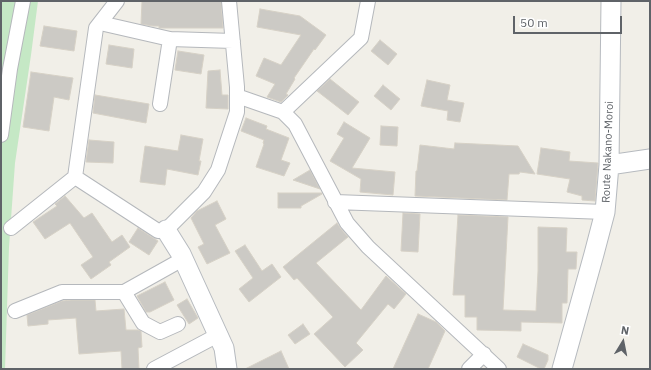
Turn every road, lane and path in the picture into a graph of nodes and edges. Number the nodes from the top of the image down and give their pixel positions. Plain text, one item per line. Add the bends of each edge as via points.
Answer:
1 (23, 1) edge
2 (117, 1) edge
3 (229, 1) edge
4 (368, 1) edge
5 (611, 1) edge
6 (100, 23) junction
7 (170, 39) junction
8 (233, 41) junction
9 (237, 96) junction
10 (160, 104) dead end
11 (283, 112) junction
12 (1, 135) edge
13 (650, 159) edge
14 (609, 165) junction
15 (75, 177) junction
16 (336, 202) junction
17 (605, 212) junction
18 (11, 228) dead end
19 (166, 230) junction
20 (183, 259) junction
21 (124, 292) junction
22 (15, 311) dead end
23 (178, 324) dead end
24 (218, 335) junction
25 (484, 354) junction
26 (154, 369) edge
27 (227, 369) edge
28 (469, 369) edge
29 (499, 369) edge
30 (562, 369) edge

1 - 12 street
2 - 6 street
3 - 8 street
4 - 11 street via 361,38
5 - 14 main road, Route Nakano-Moroi
6 - 7 street
6 - 15 street via 96,28
7 - 8 street
7 - 10 street
8 - 9 street
9 - 11 street
9 - 19 street via 237,112 218,170 204,192
11 - 16 street via 295,124
13 - 14 main road
14 - 17 main road, Route Nakano-Moroi
15 - 18 street
15 - 19 street via 158,232
16 - 17 street
16 - 25 street via 347,223 368,247
17 - 30 main road, Route Nakano-Moroi
19 - 20 main road
20 - 21 street
20 - 24 main road
21 - 22 street via 62,292
21 - 23 street via 143,323 160,332
24 - 26 street
24 - 27 main road via 224,348
25 - 28 street
25 - 29 street

